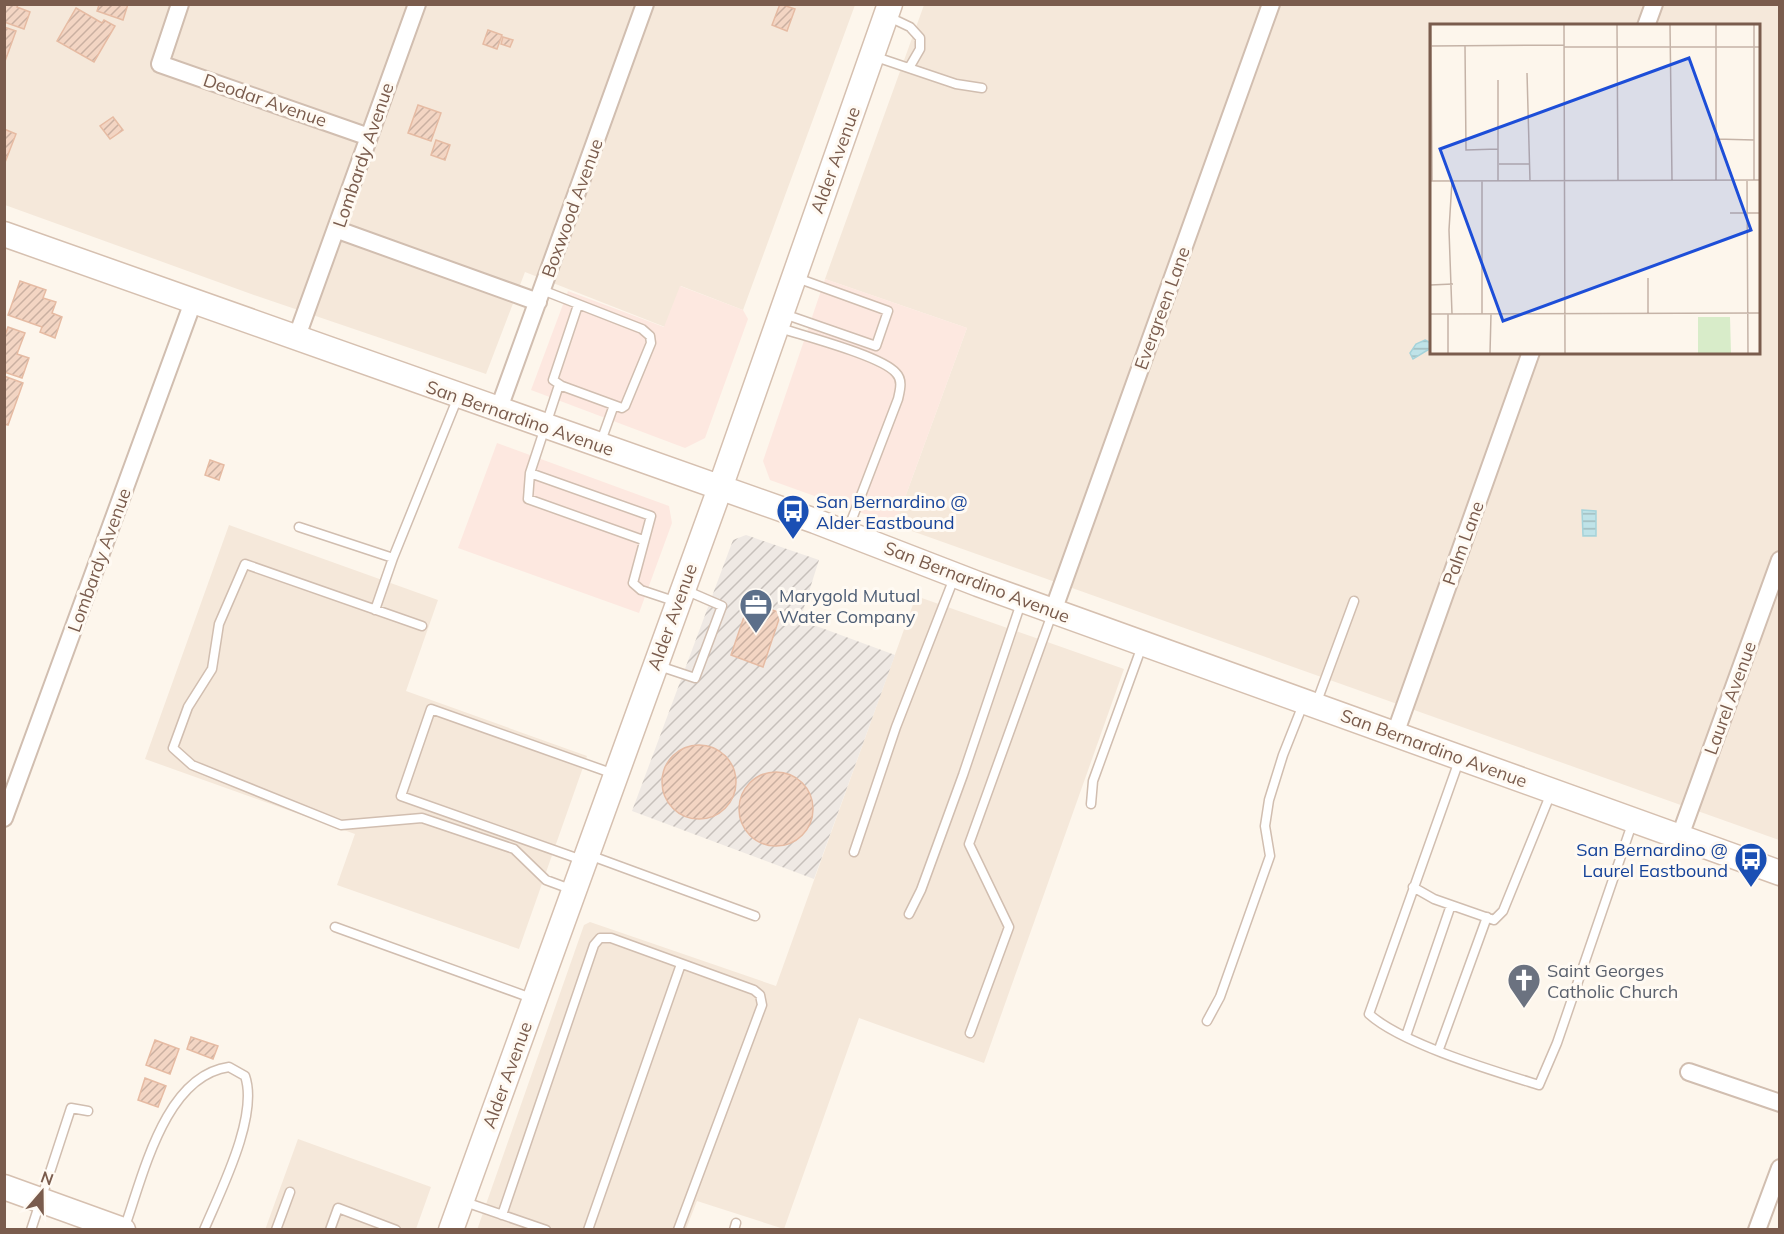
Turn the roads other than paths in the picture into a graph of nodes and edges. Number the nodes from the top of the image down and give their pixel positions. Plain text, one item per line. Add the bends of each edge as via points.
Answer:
1 (180, 4) edge
2 (417, 4) edge
3 (645, 4) edge
4 (1271, 4) edge
5 (1654, 4) edge
6 (888, 10) edge
7 (1647, 24) edge
8 (872, 56) junction
9 (909, 68) junction
10 (982, 88) dead end
11 (369, 137) junction
12 (338, 230) junction
13 (4, 234) edge
14 (793, 277) junction
15 (540, 296) junction
16 (192, 302) junction
17 (578, 305) junction
18 (778, 319) junction
19 (296, 339) junction
20 (1530, 354) edge
21 (559, 385) junction
22 (459, 396) junction
23 (614, 405) junction
24 (498, 411) junction
25 (546, 427) junction
26 (599, 446) junction
27 (530, 473) junction
28 (720, 488) junction
29 (299, 527) dead end
30 (846, 533) junction
31 (643, 540) junction
32 (393, 558) junction
33 (1779, 560) edge
34 (955, 575) junction
35 (1777, 578) edge
36 (679, 595) junction
37 (1022, 600) junction
38 (1354, 601) dead end
39 (375, 610) junction
40 (1053, 611) junction
41 (422, 627) dead end
42 (1143, 643) junction
43 (654, 665) junction
44 (1310, 704) junction
45 (1395, 734) junction
46 (1460, 758) junction
47 (615, 774) junction
48 (1552, 791) junction
49 (1091, 804) dead end
50 (4, 818) edge
51 (1633, 820) junction
52 (1680, 836) junction
53 (854, 852) dead end
54 (585, 857) junction
55 (1779, 873) edge
56 (1413, 887) junction
57 (573, 890) junction
58 (1451, 905) junction
59 (909, 914) dead end
60 (755, 916) dead end
61 (1487, 917) junction
62 (335, 927) dead end
63 (681, 964) junction
64 (534, 999) junction
65 (1207, 1021) dead end
66 (970, 1033) dead end
67 (1406, 1036) junction
68 (1438, 1049) junction
69 (1689, 1072) dead end
70 (1779, 1103) edge
71 (88, 1111) dead end
72 (1779, 1168) edge
73 (4, 1187) edge
74 (290, 1192) dead end
75 (42, 1200) junction
76 (461, 1201) junction
77 (502, 1215) junction
78 (116, 1228) edge
79 (31, 1230) edge
80 (204, 1230) edge
81 (276, 1230) edge
82 (330, 1230) edge
83 (396, 1230) edge
84 (451, 1230) edge
85 (546, 1230) edge
86 (588, 1230) edge
87 (678, 1230) edge
88 (1757, 1230) edge

1 - 11 street, Deodar Avenue via 160,64
2 - 11 street, Lombardy Avenue
3 - 15 street, Boxwood Avenue
4 - 40 street, Evergreen Lane
5 - 7 street
6 - 8 main road, Alder Avenue
6 - 9 lane via 917,32 920,49
8 - 9 lane
8 - 14 main road, Alder Avenue
9 - 10 lane via 956,84
11 - 12 street, Lombardy Avenue
12 - 15 street
12 - 19 street, Lombardy Avenue
13 - 16 main road, San Bernardino Avenue
14 - 18 main road, Alder Avenue
14 - 18 lane via 888,311 876,346 828,329
15 - 17 lane
15 - 24 street, Boxwood Avenue
16 - 19 main road, San Bernardino Avenue
16 - 50 street, Lombardy Avenue
17 - 21 lane via 552,376
17 - 23 lane via 642,329 652,339 628,403 622,408
18 - 28 main road, Alder Avenue
18 - 30 lane via 880,362 897,373 901,384
19 - 22 main road, San Bernardino Avenue
20 - 45 street, Palm Lane
21 - 23 lane
21 - 25 lane
22 - 24 main road, San Bernardino Avenue
22 - 32 lane
23 - 26 lane
24 - 25 main road, San Bernardino Avenue
25 - 26 main road, San Bernardino Avenue
25 - 27 lane
26 - 28 main road, San Bernardino Avenue
27 - 31 lane via 530,500
27 - 31 lane via 651,516
28 - 30 main road, San Bernardino Avenue
28 - 36 main road, Alder Avenue
29 - 32 lane
30 - 34 main road, San Bernardino Avenue
31 - 36 lane via 633,583 641,591
32 - 39 lane
33 - 35 street, Laurel Avenue
34 - 37 main road, San Bernardino Avenue
34 - 53 lane via 896,726
35 - 52 street, Laurel Avenue
36 - 43 main road, Alder Avenue
36 - 43 lane via 722,606 695,678
37 - 40 main road, San Bernardino Avenue
37 - 59 lane via 963,775
38 - 44 lane
39 - 41 lane
39 - 57 lane via 245,564 219,624 212,669 188,707 173,748 192,765 341,825 422,818 514,849 546,880
40 - 42 main road, San Bernardino Avenue
40 - 66 lane via 969,844 1009,927
42 - 44 main road, San Bernardino Avenue
42 - 49 lane via 1093,781
43 - 47 main road, Alder Avenue
44 - 45 main road, San Bernardino Avenue
44 - 65 lane via 1282,755 1265,826 1270,856 1220,997
45 - 46 main road, San Bernardino Avenue
46 - 48 main road, San Bernardino Avenue
46 - 56 lane
47 - 54 main road, Alder Avenue
47 - 54 lane via 431,709 427,720 401,796
48 - 51 main road, San Bernardino Avenue
48 - 61 lane via 1503,911 1494,920
51 - 52 main road, San Bernardino Avenue
51 - 68 lane via 1539,1085
52 - 55 main road, San Bernardino Avenue
54 - 57 main road, Alder Avenue
54 - 60 lane
56 - 58 lane
56 - 67 lane via 1369,1014 1381,1025
57 - 64 main road, Alder Avenue
58 - 61 lane
58 - 67 lane
61 - 68 lane
62 - 64 lane
63 - 77 lane via 611,938 600,938 594,945
63 - 86 lane
63 - 87 lane via 754,990 762,1005
64 - 76 main road, Alder Avenue
67 - 68 lane
69 - 70 street
71 - 75 lane via 71,1108
72 - 88 street
73 - 75 main road
74 - 81 lane
75 - 78 main road
75 - 79 lane
76 - 77 lane
76 - 84 main road, Alder Avenue
77 - 85 lane
78 - 80 lane via 174,1104 204,1075 229,1067 245,1076 250,1096 231,1167
82 - 83 lane via 338,1208

